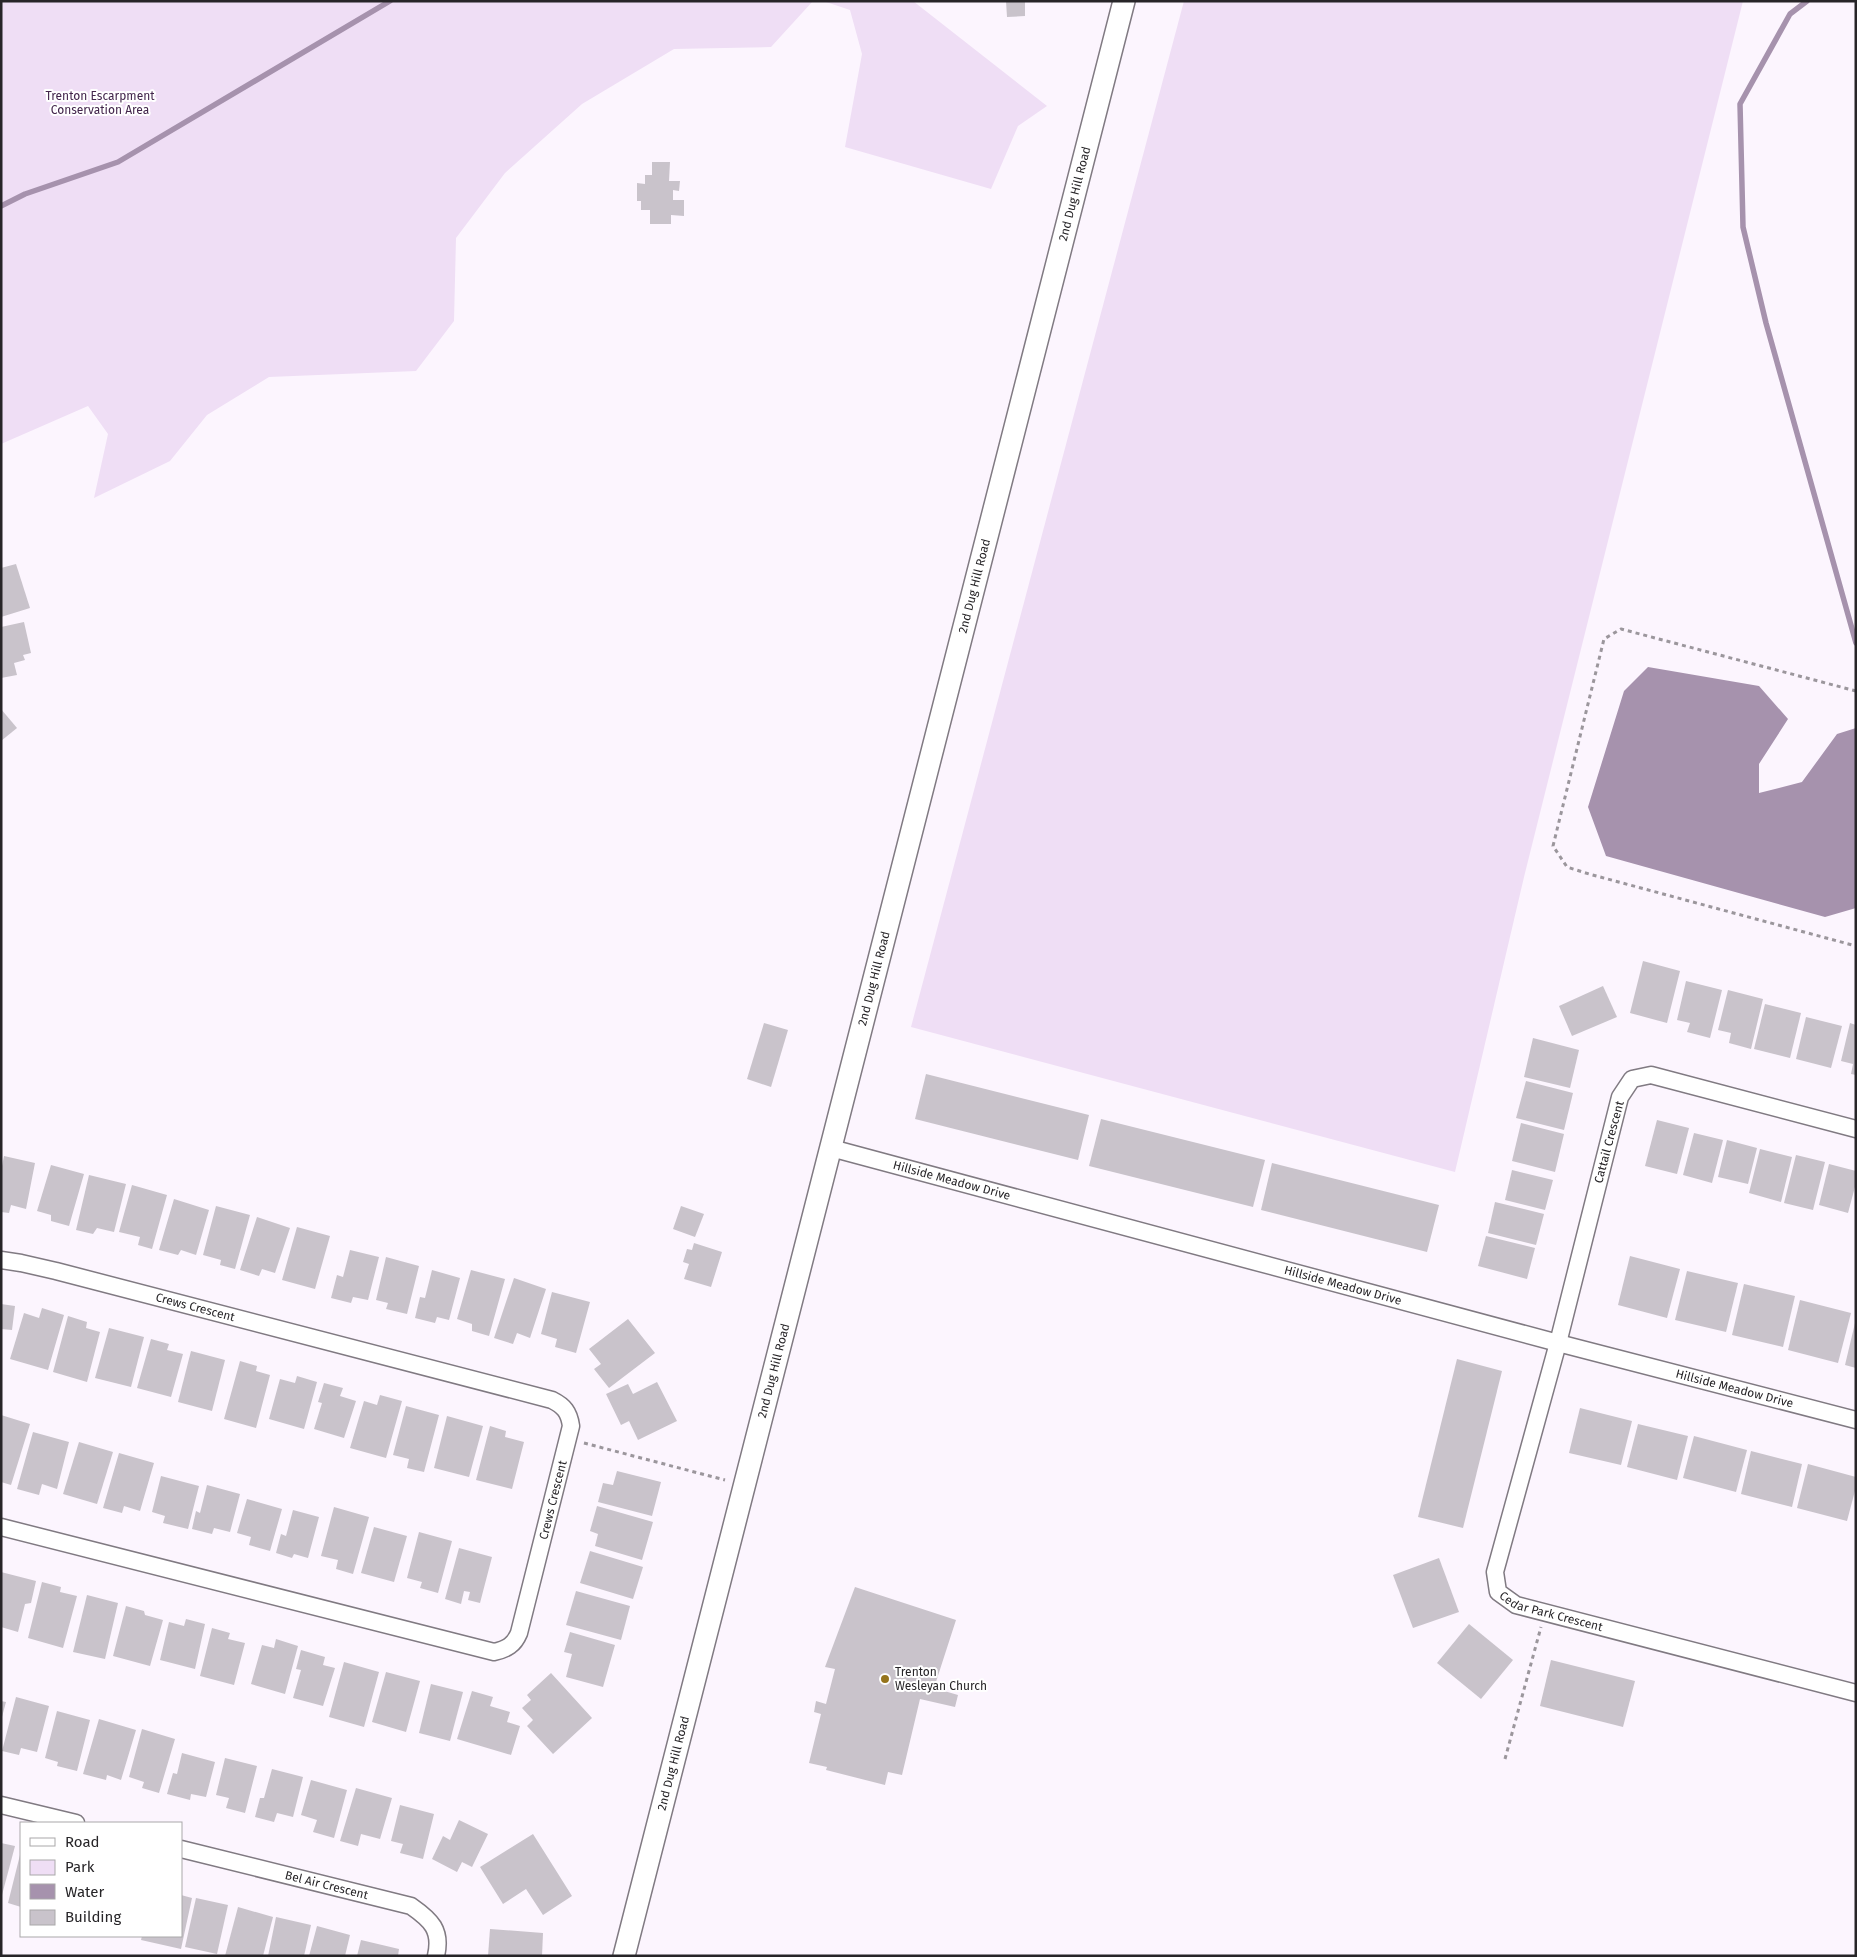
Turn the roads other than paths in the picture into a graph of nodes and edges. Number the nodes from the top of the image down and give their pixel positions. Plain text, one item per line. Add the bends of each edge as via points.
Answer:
1 (1124, 1) edge
2 (1856, 1129) edge
3 (831, 1148) junction
4 (1, 1260) edge
5 (1558, 1343) junction
6 (1856, 1420) edge
7 (1, 1527) edge
8 (1856, 1693) edge
9 (1, 1805) edge
10 (72, 1822) edge
11 (182, 1849) edge
12 (436, 1956) edge
13 (624, 1956) edge

1 - 3 street, 2nd Dug Hill Road
2 - 5 street, Cattail Crescent via 1651,1075 1632,1080 1620,1097
3 - 5 street, Hillside Meadow Drive
3 - 13 street, 2nd Dug Hill Road
4 - 7 street, Crews Crescent via 56,1271 552,1400 570,1415 571,1426 519,1633 510,1647 494,1652
5 - 6 street, Hillside Meadow Drive
5 - 8 street, Cedar Park Crescent via 1495,1572 1498,1592 1516,1604
9 - 10 street
11 - 12 street, Bel Air Crescent via 410,1906 430,1919 440,1941

